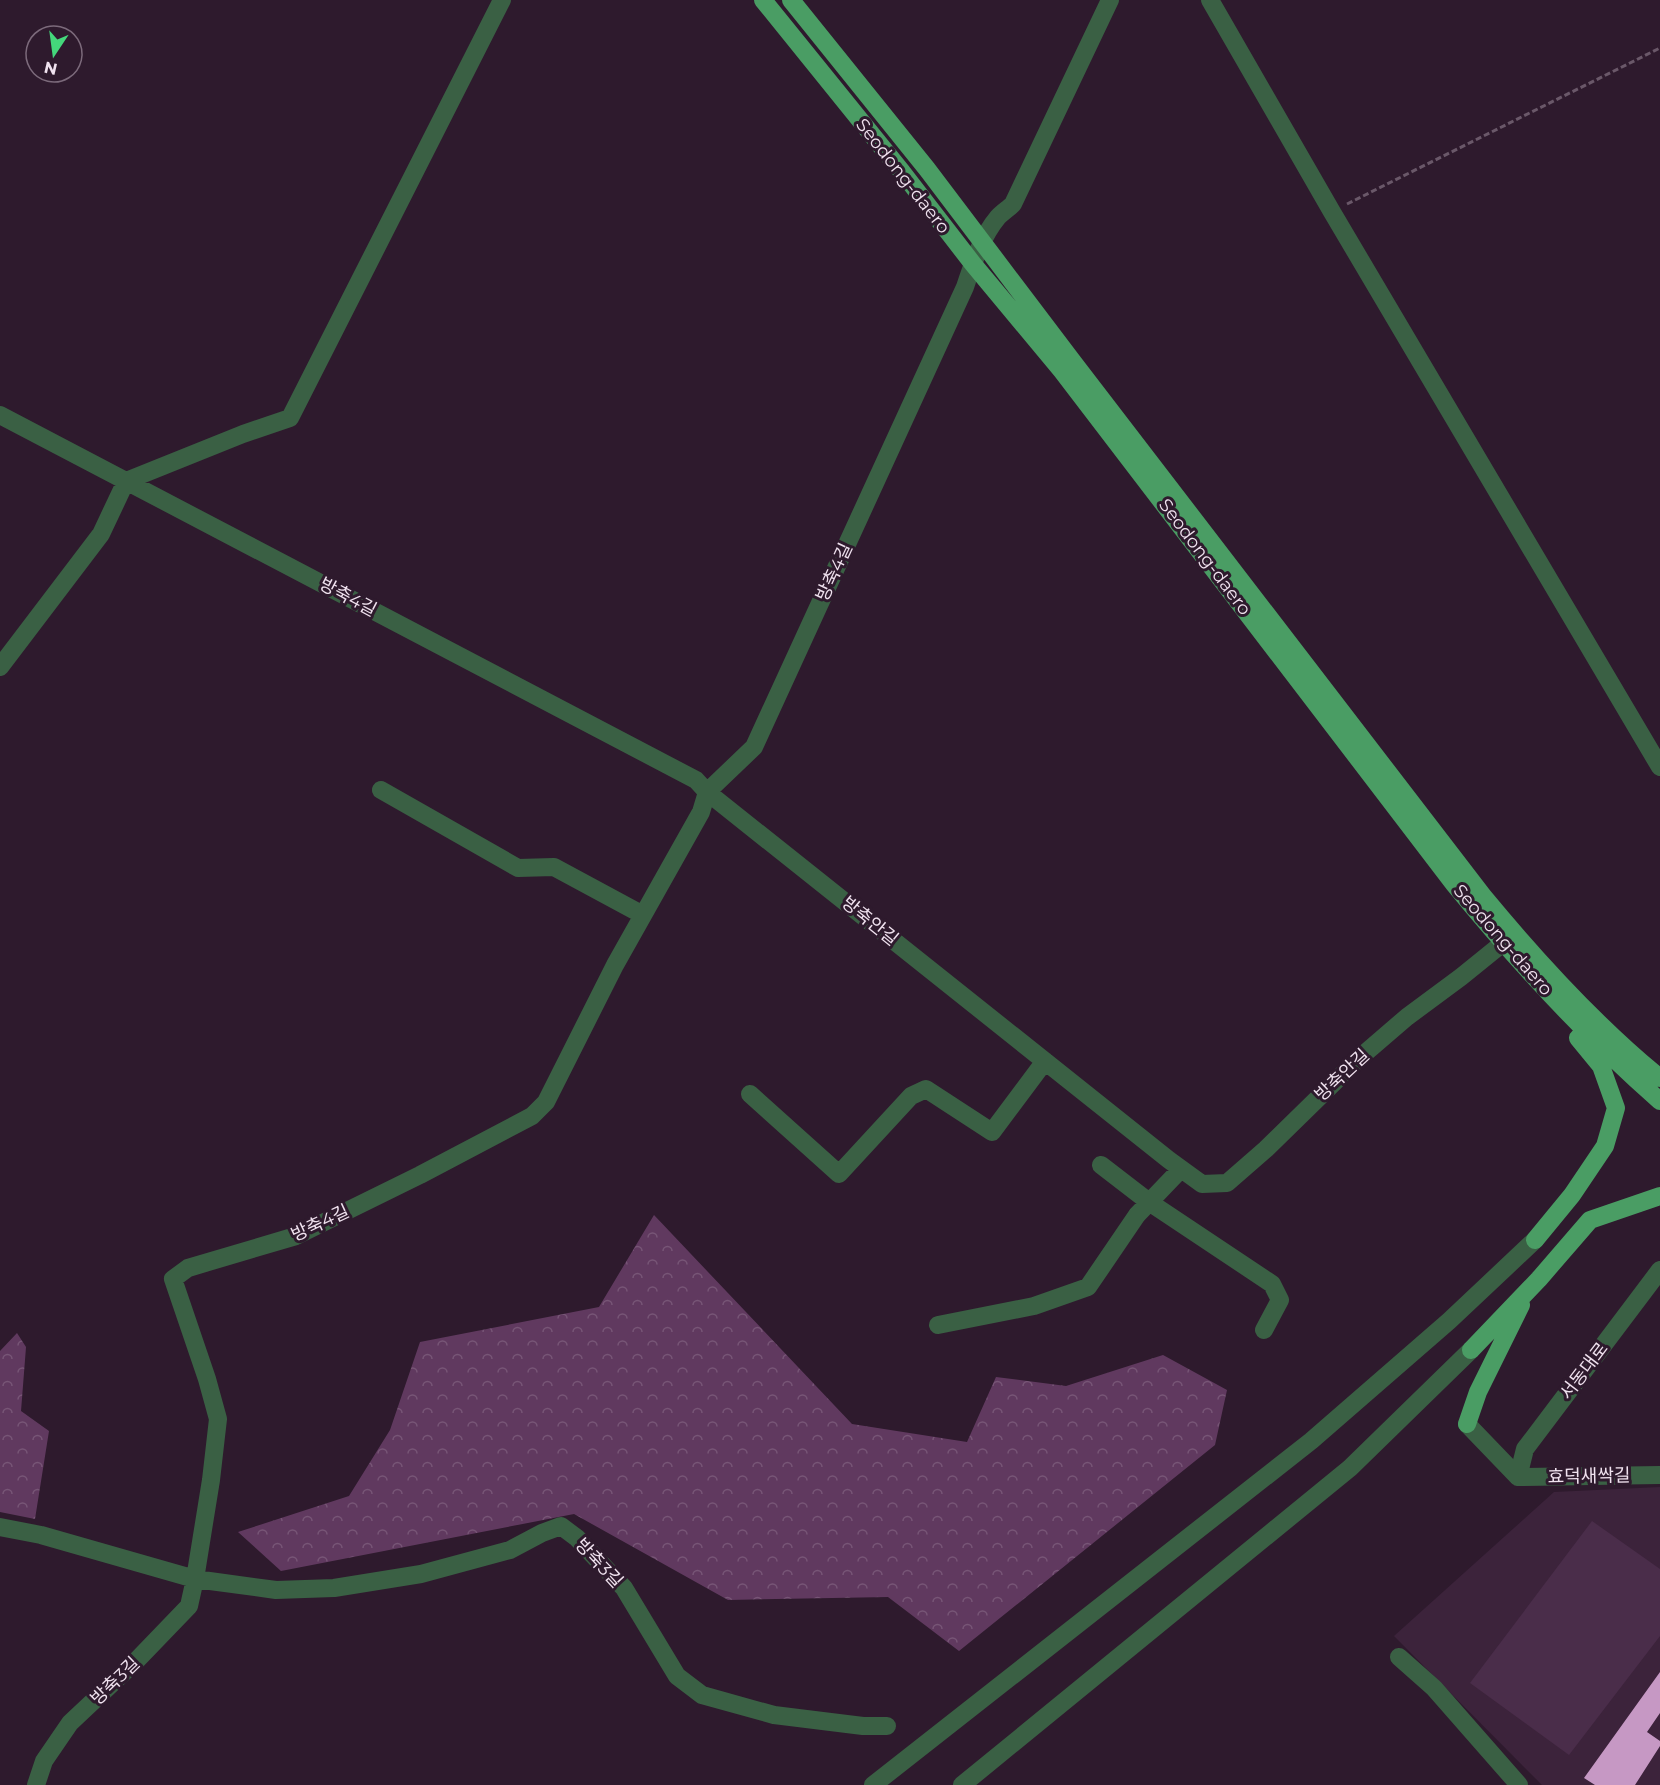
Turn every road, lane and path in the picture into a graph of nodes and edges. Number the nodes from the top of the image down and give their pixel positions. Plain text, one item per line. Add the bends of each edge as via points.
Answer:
1 (502, 0) edge
2 (763, 0) edge
3 (791, 0) edge
4 (1110, 0) edge
5 (1210, 0) edge
6 (1660, 48) edge
7 (1332, 212) junction
8 (982, 243) junction
9 (973, 264) junction
10 (0, 415) edge
11 (126, 481) junction
12 (0, 667) edge
13 (1660, 767) edge
14 (702, 786) junction
15 (381, 790) dead end
16 (643, 915) junction
17 (1503, 943) junction
18 (1521, 962) junction
19 (1045, 1061) junction
20 (1660, 1078) edge
21 (750, 1094) dead end
22 (1660, 1101) edge
23 (1101, 1165) dead end
24 (1181, 1169) junction
25 (1660, 1196) edge
26 (1149, 1202) junction
27 (1534, 1240) joint
28 (1660, 1270) edge
29 (1530, 1289) junction
30 (938, 1326) dead end
31 (1264, 1330) dead end
32 (1472, 1350) joint
33 (1467, 1424) joint
34 (1660, 1475) edge
35 (1518, 1477) junction
36 (0, 1527) edge
37 (195, 1579) junction
38 (1399, 1657) dead end
39 (887, 1726) dead end
40 (36, 1785) edge
41 (873, 1785) edge
42 (962, 1785) edge
43 (1519, 1785) edge

1 - 11 street via 290,418
2 - 9 main road, Seodong-daero
3 - 8 main road, Seodong-daero
4 - 8 street, 방축4길 via 1013,204 998,217
5 - 7 street
6 - 7 path
7 - 13 street
8 - 9 street, 방축4길
8 - 20 main road, Seodong-daero via 1483,896 1518,939 1594,1018
9 - 14 street, 방축4길 via 754,747
9 - 17 main road, Seodong-daero via 1062,371 1394,807
10 - 11 street, 방축4길
11 - 12 street via 100,534
11 - 14 street, 방축4길
14 - 16 street, 방축4길 via 701,812
14 - 19 street, 방축안길
15 - 16 street via 518,868 554,867
16 - 37 street, 방축4길 via 546,1102 532,1116 296,1236 188,1268 173,1279 218,1419
17 - 18 main road, Seodong-daero
17 - 24 street, 방축안길 via 1382,1038 1227,1183 1202,1184
18 - 22 main road, Seodong-daero via 1586,1032
18 - 27 main road via 1533,985 1601,1065 1616,1108 1605,1146 1572,1195
19 - 21 street via 992,1132 926,1089 911,1096 839,1174
19 - 24 street, 방축안길
23 - 26 street
24 - 26 street
25 - 29 main road via 1590,1220
26 - 30 street via 1088,1287 1034,1306
26 - 31 street via 1272,1284 1280,1300
27 - 41 street via 1449,1321 1311,1441
28 - 35 street, 서동대로 via 1525,1449
29 - 32 main road
29 - 33 main road via 1478,1392
32 - 42 street via 1350,1468
33 - 35 street
34 - 35 street, 효덕새싹길
36 - 37 street, 방축3길
37 - 39 street, 방축3길 via 276,1590 334,1588 421,1574 510,1550 561,1526 624,1588 677,1676 702,1695 774,1715
37 - 40 street, 방축3길 via 189,1606 70,1723 44,1761
38 - 43 street via 1434,1688

